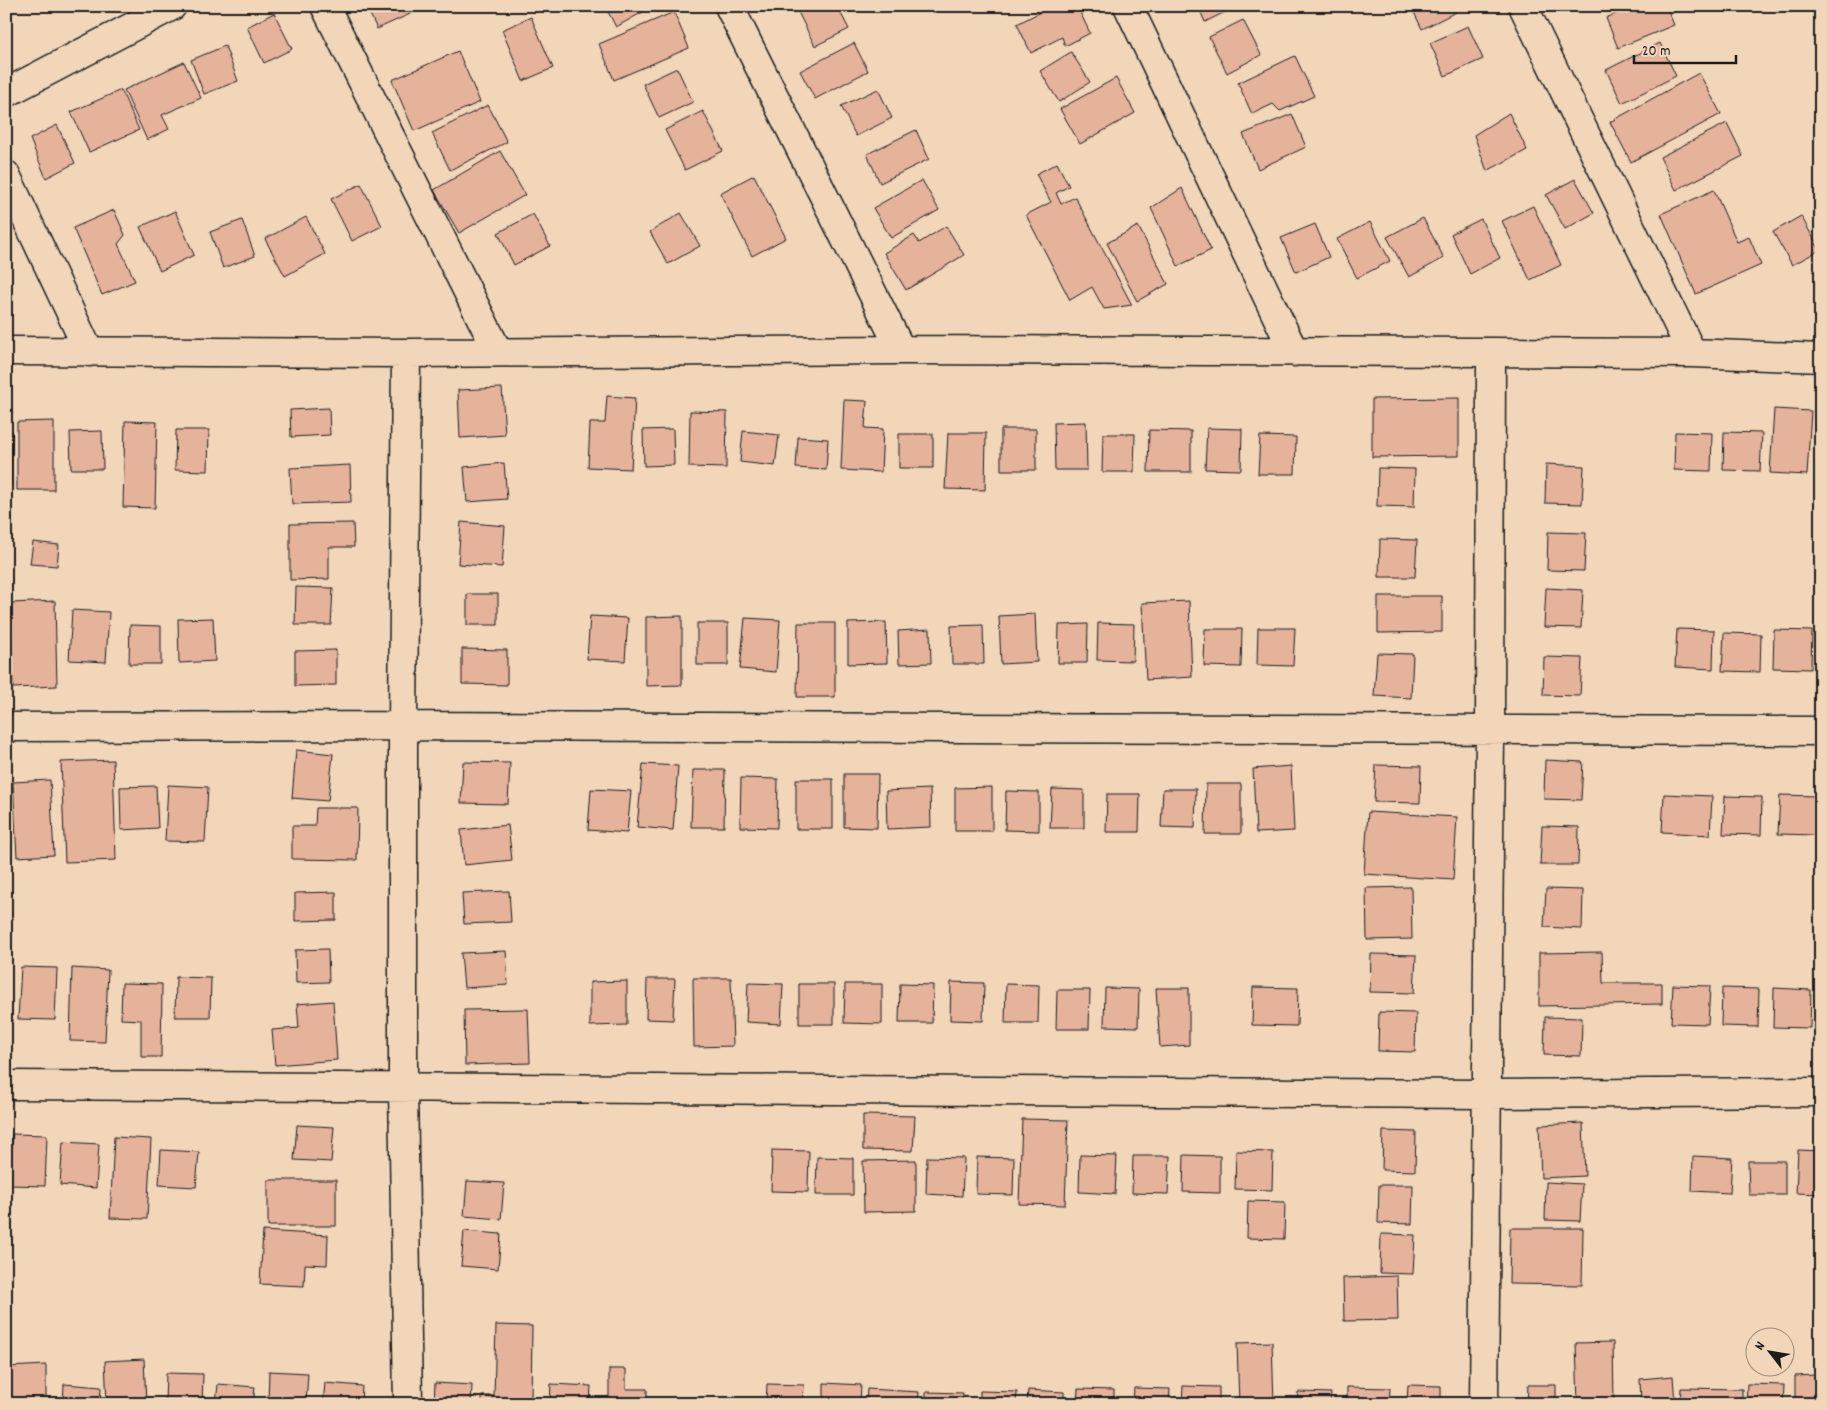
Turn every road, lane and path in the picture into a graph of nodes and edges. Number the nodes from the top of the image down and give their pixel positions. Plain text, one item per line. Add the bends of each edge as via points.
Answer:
1 (172, 6) edge
2 (325, 6) edge
3 (728, 6) edge
4 (1128, 6) edge
5 (1523, 6) edge
6 (6, 93) edge
7 (6, 175) edge
8 (901, 350) junction
9 (6, 351) edge
10 (89, 352) junction
11 (498, 352) junction
12 (1294, 352) junction
13 (1491, 352) junction
14 (406, 353) junction
15 (1692, 353) junction
16 (1821, 358) edge
17 (403, 726) junction
18 (6, 727) edge
19 (1490, 731) junction
20 (1821, 731) edge
21 (6, 1085) edge
22 (403, 1087) junction
23 (1821, 1092) edge
24 (1487, 1094) junction
25 (408, 1404) edge
26 (1484, 1404) edge

1 - 6 street
2 - 11 street
3 - 8 street
4 - 12 street
5 - 15 street
7 - 10 street
8 - 11 street
8 - 12 street
9 - 10 street
10 - 14 street
11 - 14 street
12 - 13 street
13 - 15 street
13 - 19 street
14 - 17 street
15 - 16 street
17 - 18 street
17 - 19 street
17 - 22 street
19 - 20 street
19 - 24 street
21 - 22 street
22 - 24 street
22 - 25 street
23 - 24 street
24 - 26 street

